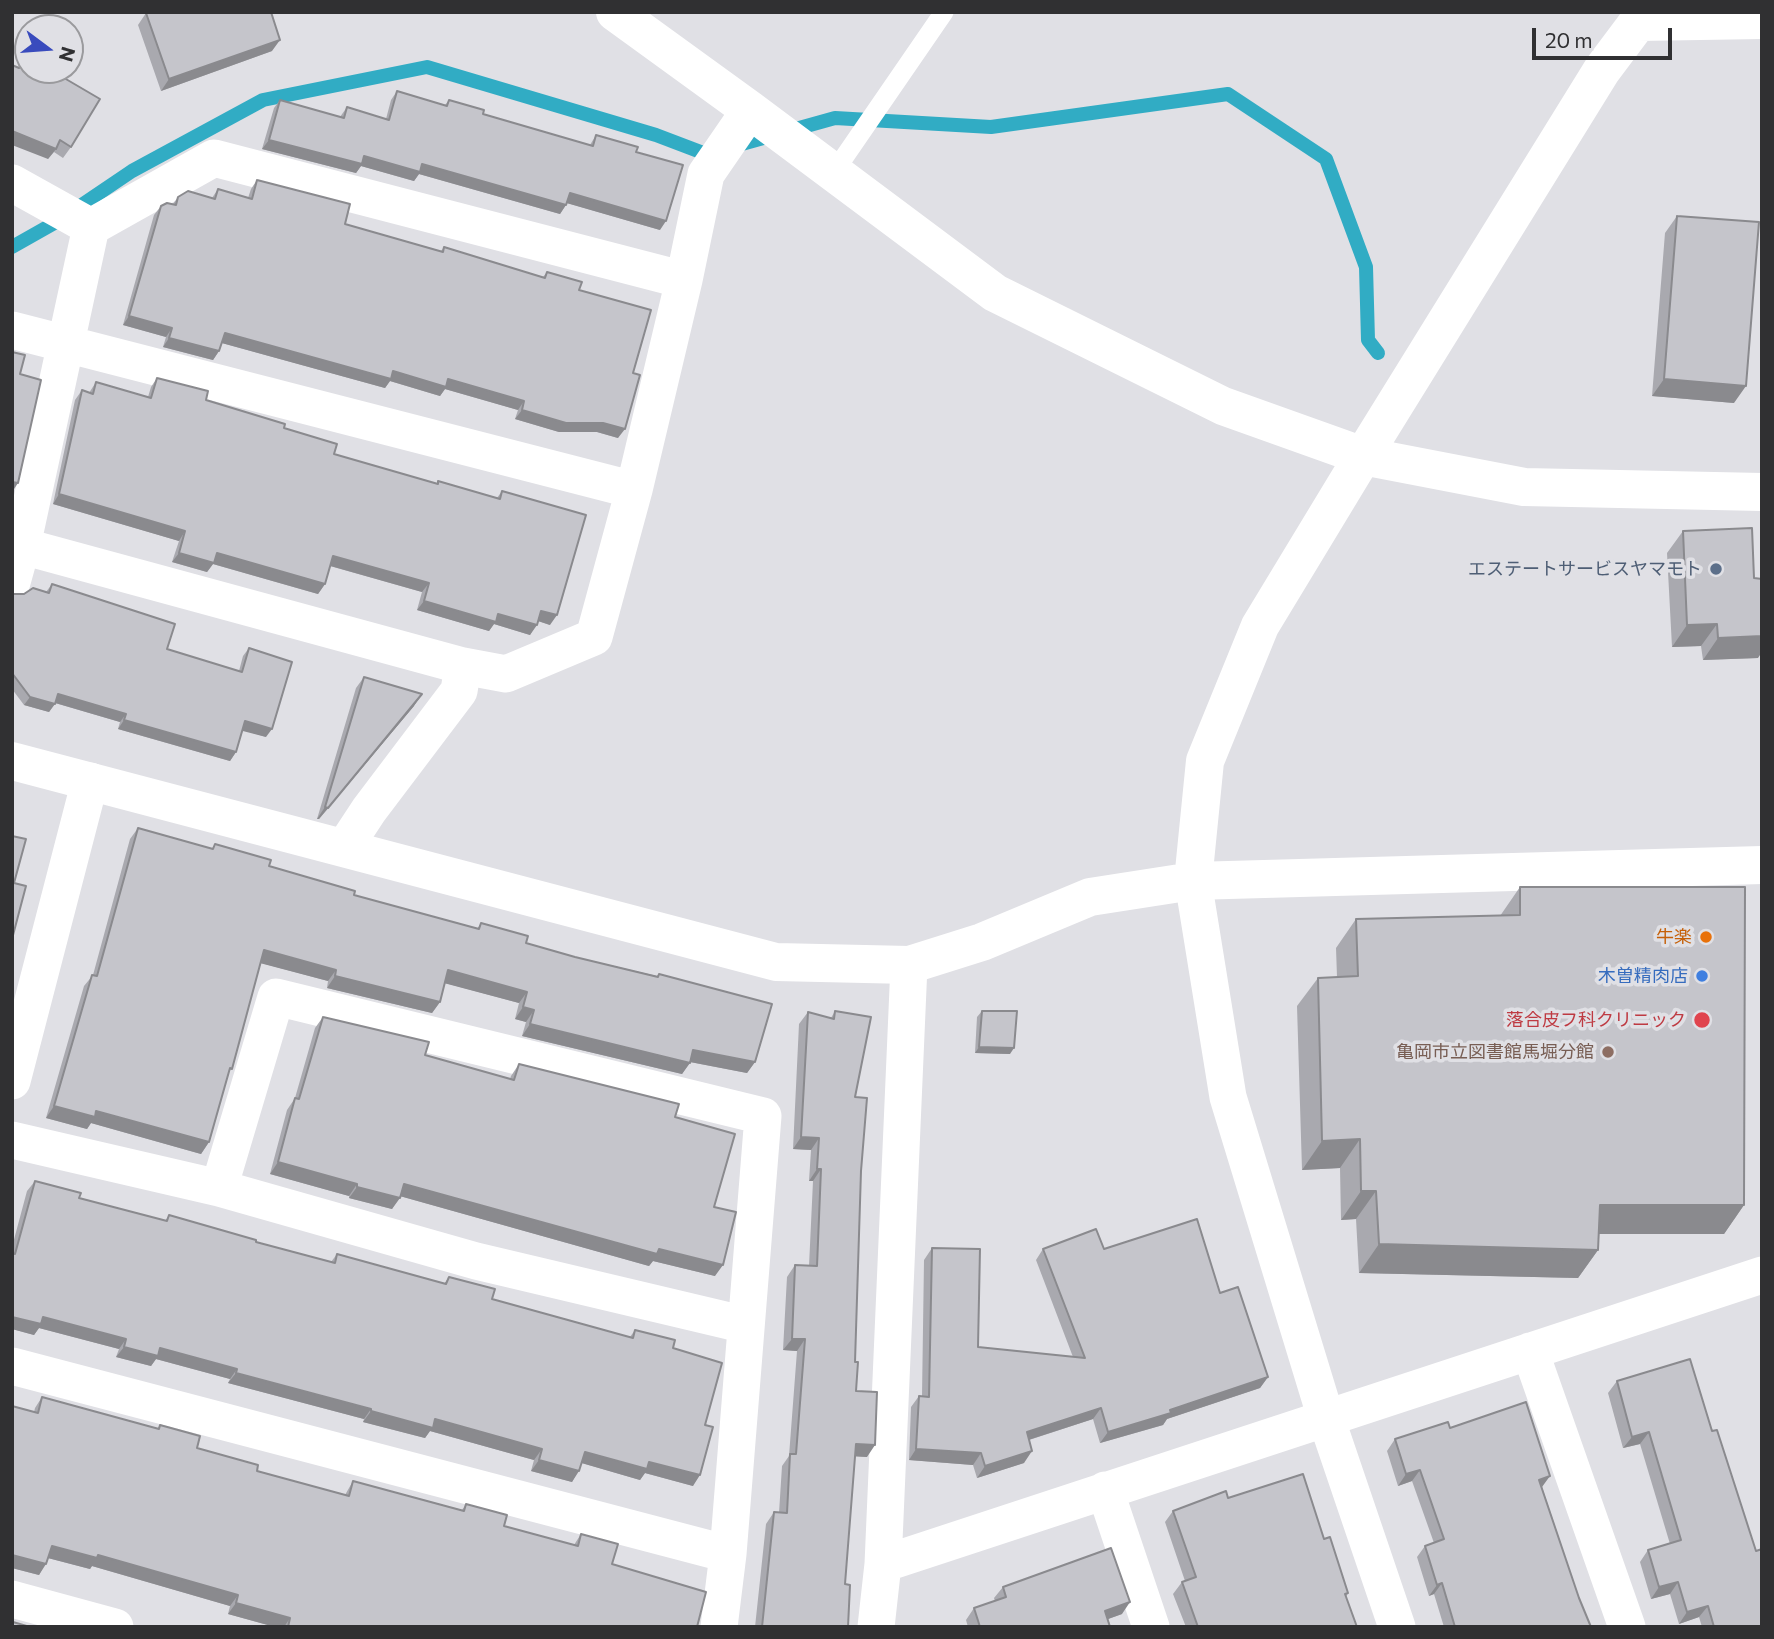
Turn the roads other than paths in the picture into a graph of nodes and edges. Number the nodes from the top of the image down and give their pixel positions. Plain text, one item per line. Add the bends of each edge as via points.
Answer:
1 (615, 12) edge
2 (944, 12) edge
3 (1641, 17) edge
4 (1762, 20) edge
5 (750, 110) junction
6 (834, 172) junction
7 (12, 183) edge
8 (91, 227) junction
9 (684, 281) junction
10 (12, 330) edge
11 (65, 343) junction
12 (1363, 456) junction
13 (634, 490) junction
14 (1762, 492) edge
15 (22, 546) junction
16 (12, 582) edge
17 (463, 666) junction
18 (12, 761) edge
19 (90, 780) junction
20 (344, 848) junction
21 (1762, 865) edge
22 (1193, 881) junction
23 (909, 965) junction
24 (12, 1081) edge
25 (12, 1140) edge
26 (219, 1188) junction
27 (1762, 1275) edge
28 (746, 1325) junction
29 (1530, 1351) junction
30 (12, 1366) edge
31 (1326, 1418) junction
32 (1105, 1490) junction
33 (728, 1554) junction
34 (883, 1564) junction
35 (12, 1599) edge
36 (115, 1627) edge
37 (719, 1627) edge
38 (876, 1627) edge
39 (1151, 1627) edge
40 (1397, 1627) edge
41 (1627, 1627) edge

1 - 5 street
2 - 6 lane
3 - 4 street
3 - 12 street via 1602,70
5 - 6 street
5 - 9 street via 706,174
6 - 12 street via 995,293 1223,407
7 - 8 street
8 - 9 street via 214,158
8 - 11 street
9 - 13 street
10 - 11 street
11 - 13 street
11 - 15 street
12 - 14 street via 1524,487
12 - 22 street via 1260,626 1205,761
13 - 17 street via 594,637 506,674
15 - 16 street
15 - 17 street
17 - 20 street via 459,691
18 - 19 street
19 - 20 street
19 - 24 street
20 - 23 street via 776,962
21 - 22 street
22 - 23 street via 1090,897 982,942
22 - 31 street via 1228,1097
23 - 34 street
25 - 26 street
26 - 28 street via 476,1262
26 - 28 street via 276,997 763,1116
27 - 29 street
28 - 33 street
29 - 31 street
29 - 41 street
30 - 33 street
31 - 32 street
31 - 40 street
32 - 34 street
32 - 39 street
33 - 37 street
34 - 38 street
35 - 36 street

